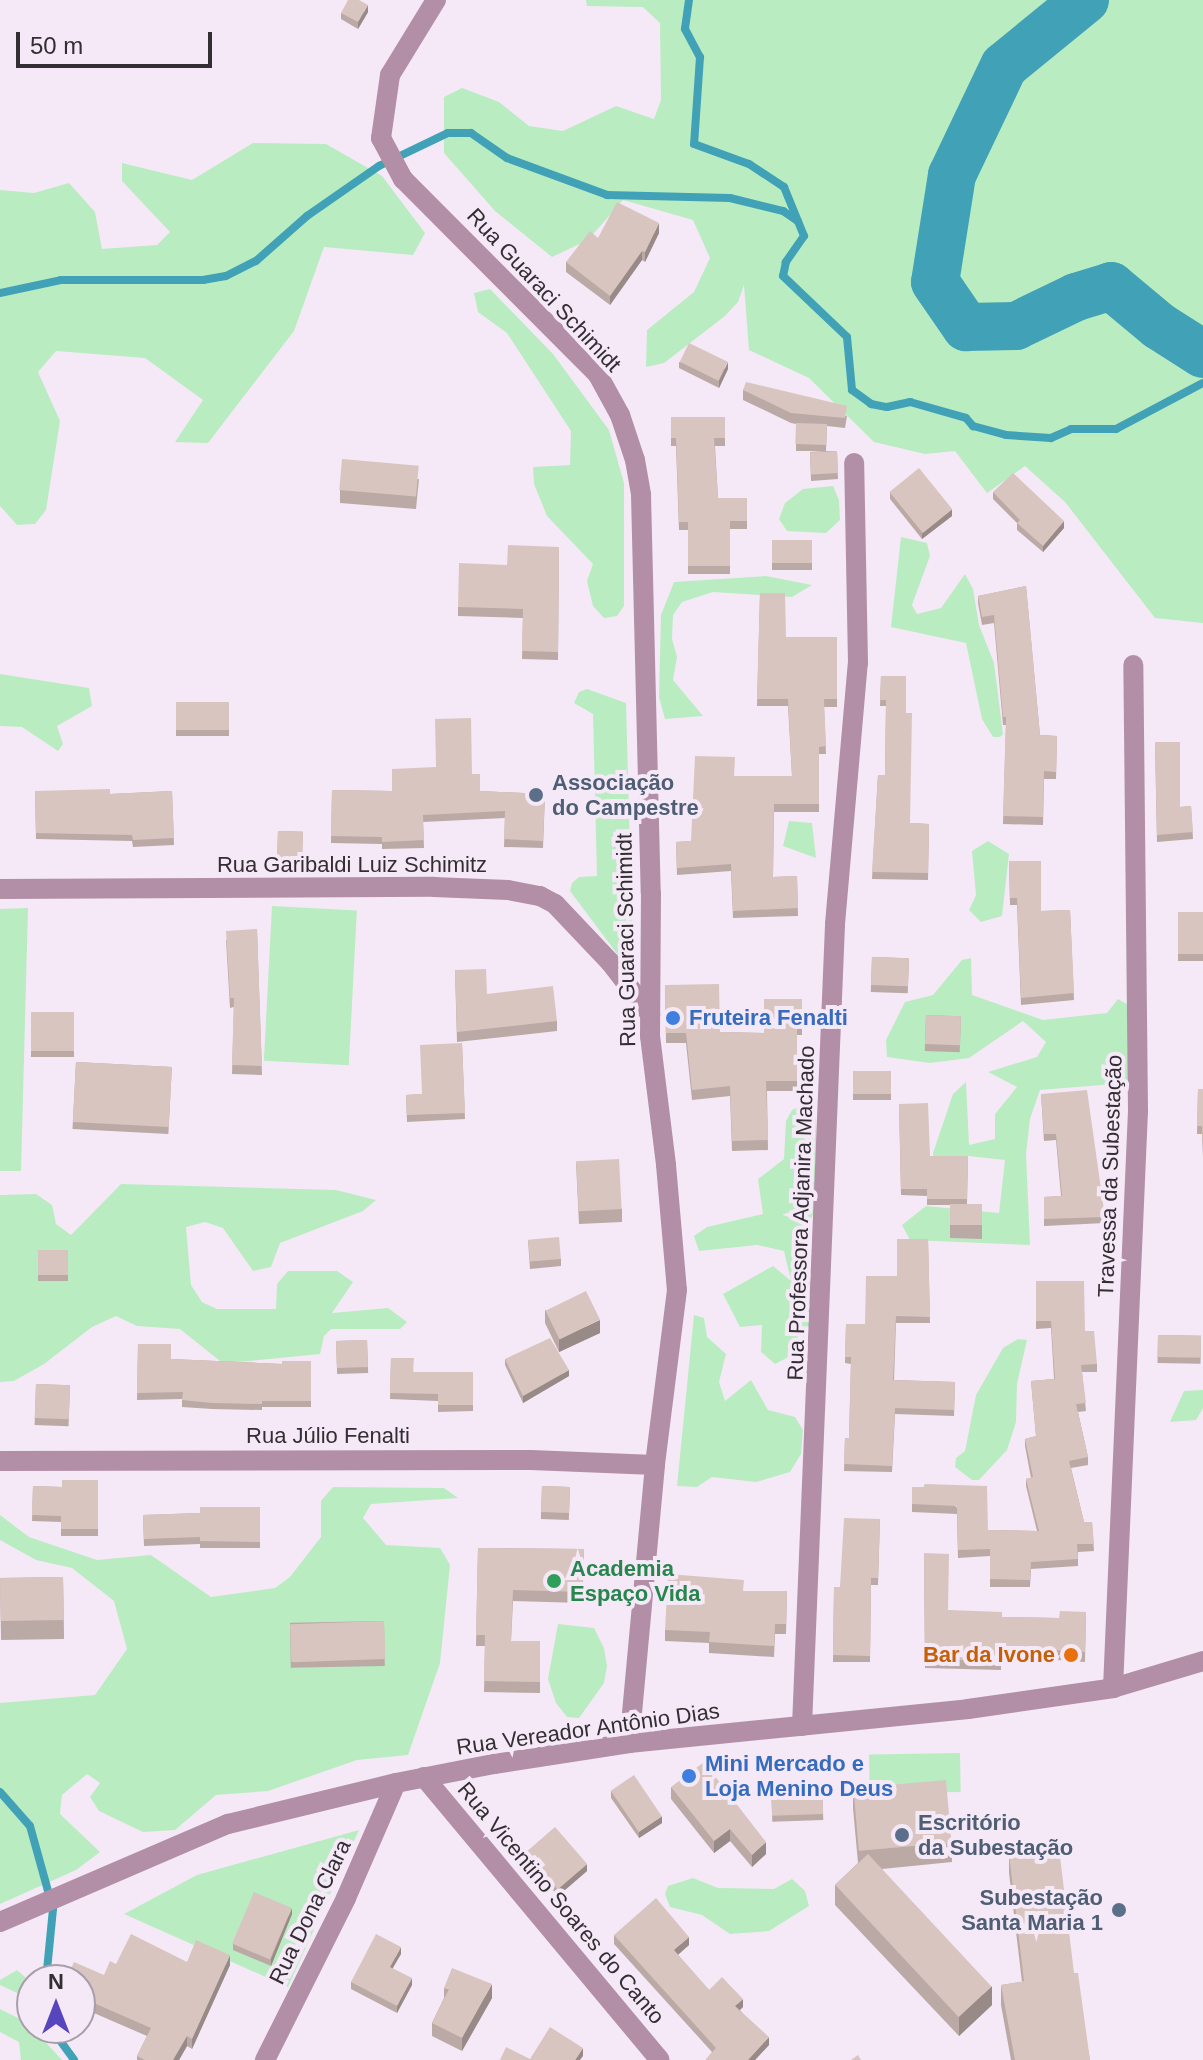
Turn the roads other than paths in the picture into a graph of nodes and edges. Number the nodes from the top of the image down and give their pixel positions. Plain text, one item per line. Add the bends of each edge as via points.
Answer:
1 (436, 0) edge
2 (854, 463) dead end
3 (1133, 665) dead end
4 (0, 889) edge
5 (650, 1014) junction
6 (0, 1461) edge
7 (655, 1465) junction
8 (1203, 1661) edge
9 (1113, 1688) junction
10 (802, 1726) junction
11 (629, 1743) junction
12 (424, 1777) junction
13 (396, 1783) junction
14 (0, 1922) edge
15 (265, 2060) edge
16 (660, 2060) edge

1 - 5 street, Rua Guaraci Schimidt via 390,75 381,138 403,179 598,375 620,415 635,460 641,495
2 - 10 street, Rua Professora Adjanira Machado via 858,663 835,924
3 - 9 street, Travessa da Subestação via 1138,1111
4 - 5 street, Rua Garibaldi Luiz Schimitz via 434,887 529,894 555,904
5 - 7 street, Rua Guaraci Schimidt via 677,1290
6 - 7 street, Rua Júlio Fenalti via 531,1460
7 - 11 street, Rua Guaraci Schimidt
8 - 9 street, Rua Vereador Antônio Dias
9 - 10 street, Rua Vereador Antônio Dias
10 - 11 street, Rua Vereador Antônio Dias
11 - 12 street, Rua Vereador Antônio Dias
12 - 13 street, Rua Vereador Antônio Dias
12 - 16 street, Rua Vicentino Soares do Canto
13 - 14 street, Rua Vereador Antônio Dias via 228,1824
13 - 15 street, Rua Dona Clara

